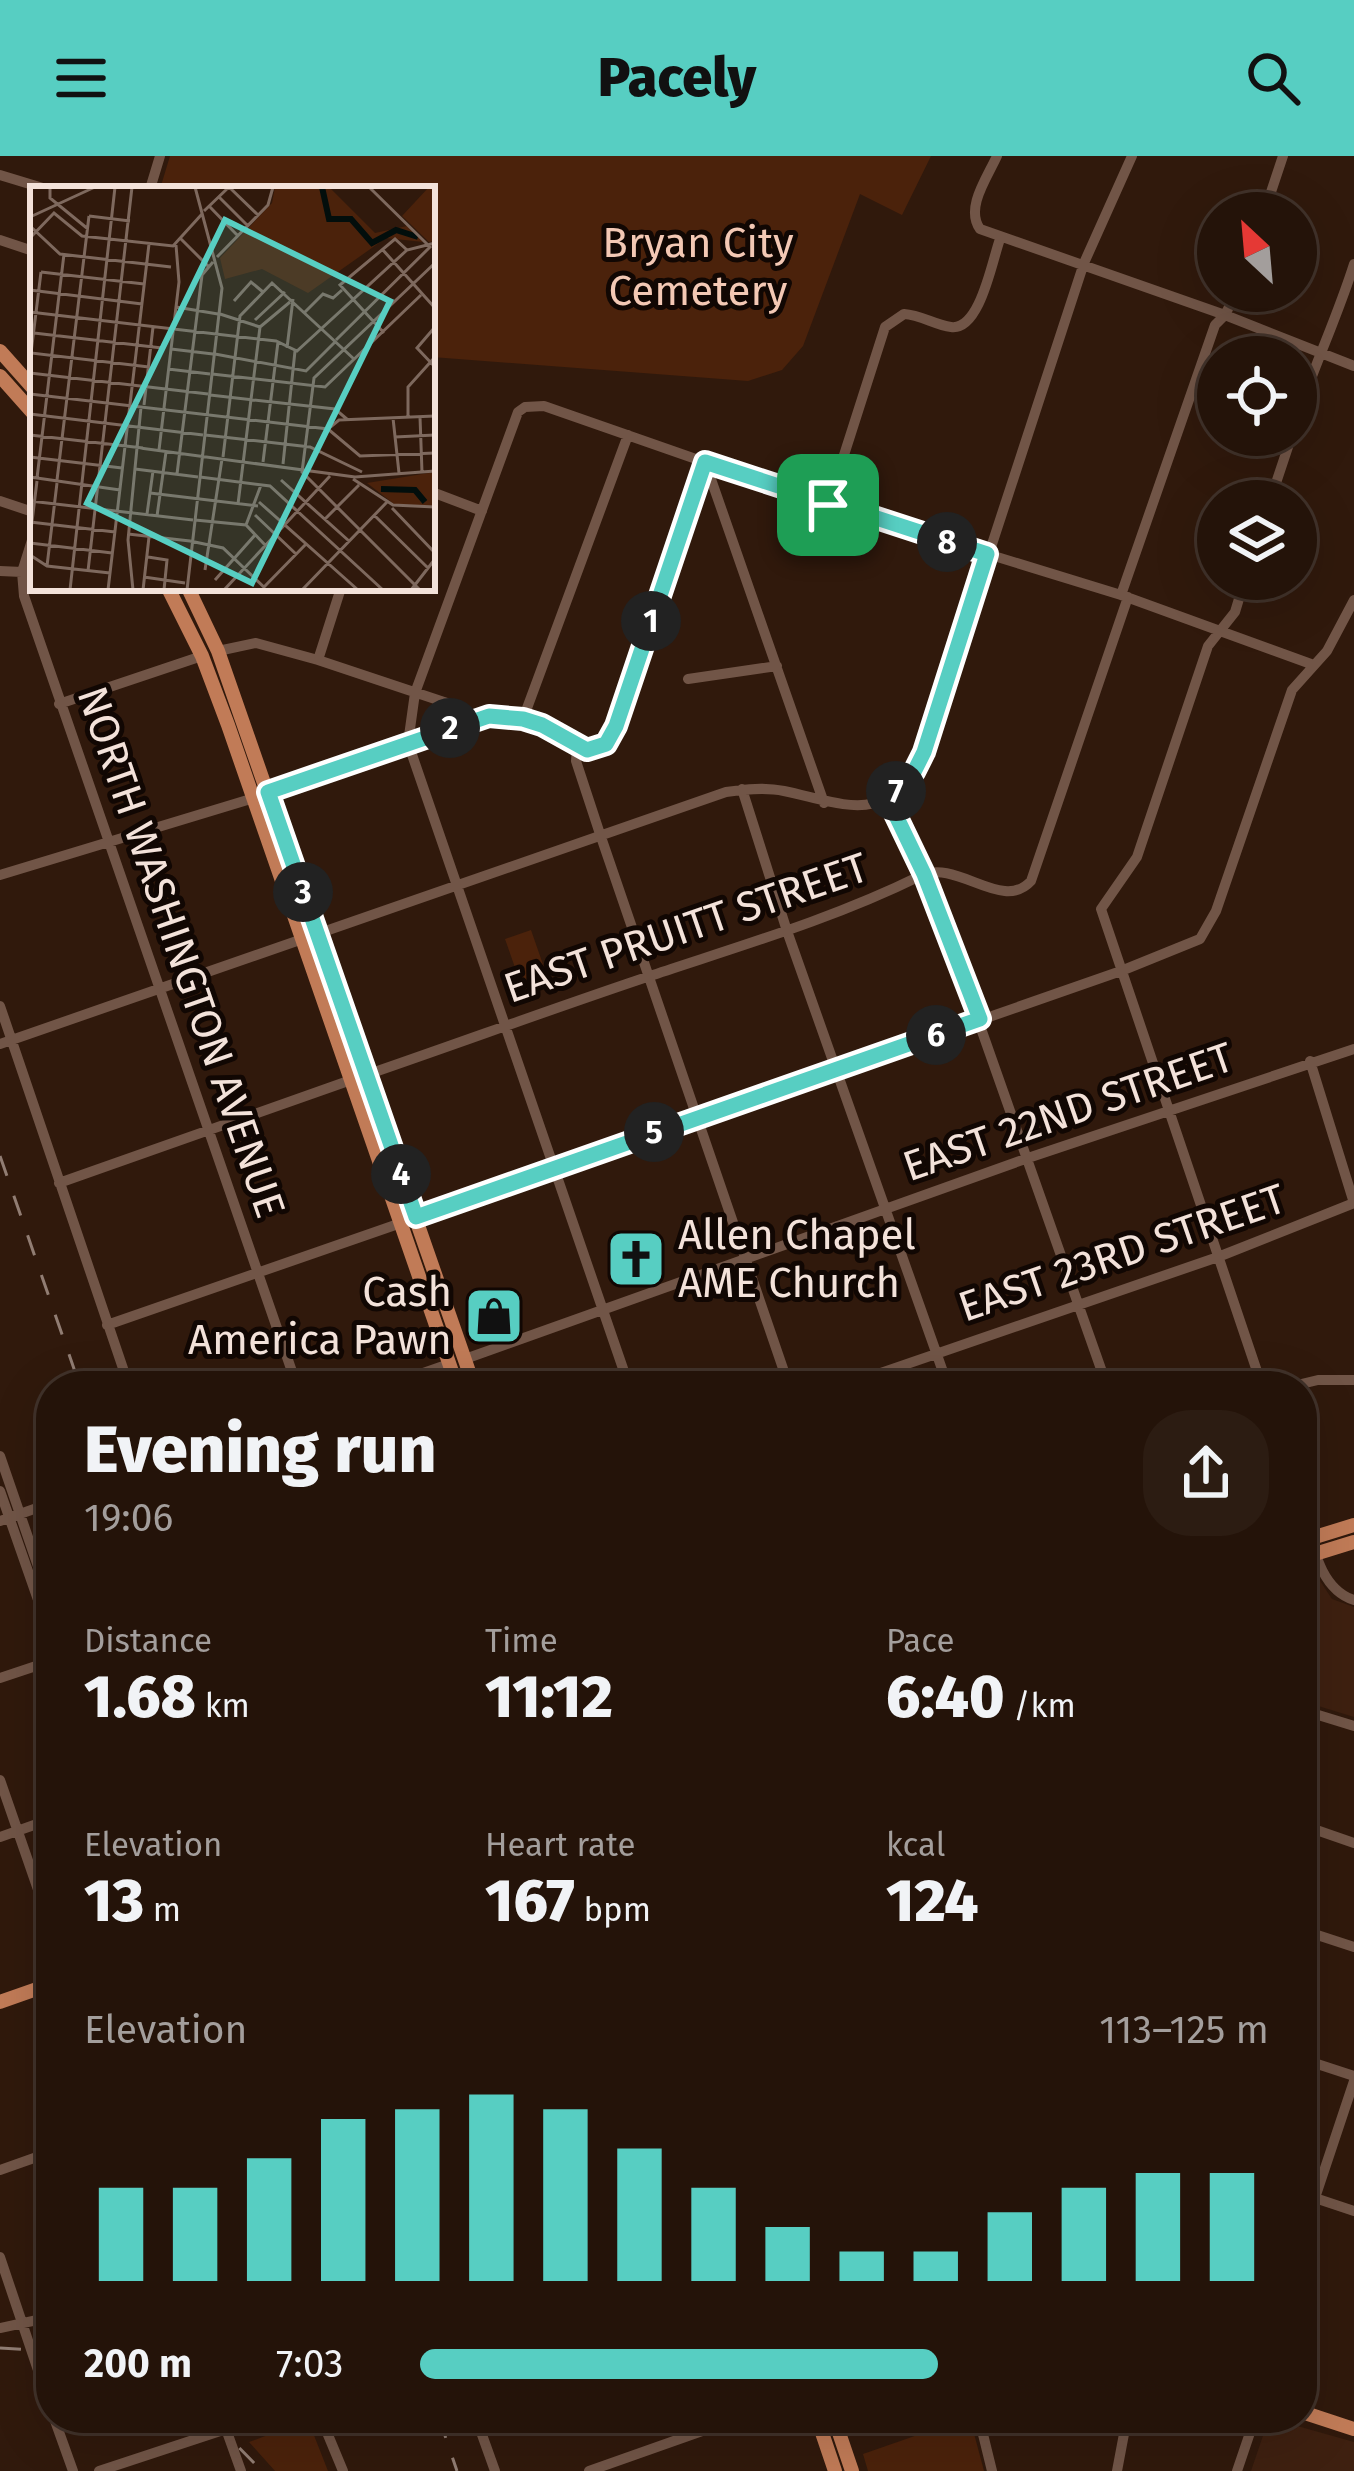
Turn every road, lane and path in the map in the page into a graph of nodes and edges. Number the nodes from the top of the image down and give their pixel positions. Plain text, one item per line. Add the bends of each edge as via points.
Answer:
1 (160, 156) edge
2 (997, 156) edge
3 (1132, 156) edge
4 (1283, 156) edge
5 (0, 175) edge
6 (36, 186) edge
7 (151, 186) edge
8 (1271, 192) edge
9 (1000, 238) junction
10 (0, 240) edge
11 (30, 250) edge
12 (1084, 263) junction
13 (1354, 264) edge
14 (1226, 312) edge
15 (1225, 315) junction
16 (0, 351) edge
17 (1320, 353) junction
18 (1317, 362) edge
19 (0, 364) edge
20 (1354, 367) edge
21 (0, 376) edge
22 (30, 385) edge
23 (6, 392) edge
24 (30, 398) edge
25 (30, 411) edge
26 (628, 435) junction
27 (705, 462) junction
28 (435, 493) edge
29 (0, 500) edge
30 (828, 505) junction
31 (30, 511) edge
32 (482, 511) junction
33 (30, 547) edge
34 (987, 554) junction
35 (0, 571) edge
36 (22, 572) junction
37 (170, 591) edge
38 (189, 591) edge
39 (340, 591) edge
40 (1124, 596) junction
41 (1238, 600) edge
42 (1354, 600) edge
43 (1218, 631) junction
44 (218, 651) junction
45 (202, 656) junction
46 (318, 660) junction
47 (1311, 664) junction
48 (777, 666) junction
49 (688, 679) dead end
50 (415, 693) junction
51 (59, 704) junction
52 (523, 719) junction
53 (468, 722) junction
54 (408, 743) junction
55 (577, 747) junction
56 (742, 790) junction
57 (261, 795) junction
58 (887, 797) junction
59 (824, 803) junction
60 (600, 834) junction
61 (109, 844) junction
62 (924, 874) junction
63 (0, 875) edge
64 (458, 885) junction
65 (787, 931) junction
66 (309, 935) junction
67 (1121, 970) junction
68 (648, 977) junction
69 (158, 988) junction
70 (0, 1006) edge
71 (980, 1019) junction
72 (508, 1026) junction
73 (6, 1042) edge
74 (1354, 1049) edge
75 (1310, 1061) junction
76 (837, 1069) junction
77 (358, 1078) junction
78 (1169, 1110) junction
79 (698, 1116) junction
80 (207, 1130) junction
81 (1028, 1158) junction
82 (554, 1168) junction
83 (59, 1183) junction
84 (1354, 1203) edge
85 (886, 1211) junction
86 (408, 1220) junction
87 (1217, 1257) junction
88 (746, 1259) junction
89 (257, 1271) junction
90 (1078, 1305) junction
91 (604, 1310) junction
92 (107, 1325) junction
93 (935, 1354) junction
94 (457, 1361) junction
95 (124, 1371) edge
96 (292, 1371) edge
97 (429, 1371) edge
98 (457, 1371) edge
99 (464, 1371) edge
100 (624, 1371) edge
101 (784, 1371) edge
102 (886, 1371) edge
103 (942, 1371) edge
104 (1102, 1371) edge
105 (1257, 1371) edge
106 (1317, 1380) edge
107 (1354, 1380) edge
108 (0, 1456) edge
109 (0, 1491) edge
110 (10, 1517) edge
111 (1354, 1525) edge
112 (1354, 1542) edge
113 (1317, 1544) edge
114 (1317, 1547) edge
115 (1317, 1562) edge
116 (36, 1572) edge
117 (36, 1595) edge
118 (1354, 1600) edge
119 (36, 1670) edge
120 (0, 1678) edge
121 (1317, 1715) edge
122 (1354, 1726) edge
123 (0, 1780) edge
124 (36, 1825) edge
125 (18, 1831) junction
126 (1317, 1831) edge
127 (0, 1837) edge
128 (1354, 1843) edge
129 (36, 1884) edge
130 (1317, 1935) edge
131 (1354, 1947) edge
132 (36, 1989) edge
133 (0, 2002) edge
134 (1317, 2065) edge
135 (1354, 2079) edge
136 (36, 2157) edge
137 (0, 2170) edge
138 (1317, 2177) edge
139 (1321, 2178) junction
140 (1317, 2191) edge
141 (1317, 2199) edge
142 (1354, 2211) edge
143 (0, 2257) edge
144 (36, 2322) edge
145 (24, 2325) junction
146 (0, 2328) edge
147 (36, 2362) edge
148 (1317, 2417) edge
149 (1354, 2428) edge
150 (59, 2433) edge
151 (200, 2433) edge
152 (227, 2433) edge
153 (327, 2433) edge
154 (481, 2433) edge
155 (697, 2433) edge
156 (822, 2433) edge
157 (839, 2433) edge
158 (983, 2433) edge
159 (1123, 2433) edge
160 (1250, 2433) edge
161 (73, 2471) edge
162 (99, 2471) edge
163 (241, 2471) edge
164 (343, 2471) edge
165 (495, 2471) edge
166 (589, 2471) edge
167 (835, 2471) edge
168 (852, 2471) edge
169 (992, 2471) edge
170 (1117, 2471) edge
171 (1237, 2471) edge

1 - 7 street
2 - 9 street via 973,210 974,223
3 - 12 street
4 - 8 street
5 - 6 street
9 - 12 street
9 - 30 street via 968,323 955,328 912,314 889,321
10 - 11 street
12 - 15 street
12 - 34 street
13 - 17 street
14 - 15 street
15 - 17 street
15 - 40 street
16 - 22 main road
17 - 18 street
17 - 20 street
19 - 24 main road
21 - 23 main road
23 - 25 main road
26 - 27 street
26 - 32 street via 525,407
26 - 52 street
27 - 30 street
27 - 48 street
27 - 55 street via 611,737 598,749
28 - 32 street
29 - 31 street
30 - 34 street
32 - 50 street
33 - 36 street
34 - 40 street
34 - 58 street via 924,752
35 - 36 street
36 - 51 street, NORTH WASHINGTON AVENUE
37 - 45 main road
38 - 44 main road
39 - 46 street
40 - 43 street
40 - 62 street, EAST PRUITT STREET via 1027,887 1012,893 953,873
41 - 43 street
42 - 47 street via 1337,637
43 - 47 street
43 - 67 street via 1137,857 1101,910
44 - 46 street via 256,643
44 - 57 main road
45 - 51 street
45 - 57 main road
46 - 50 street
47 - 67 street via 1292,690 1205,933
48 - 49 street
48 - 59 street
50 - 53 street via 450,704
50 - 54 street
51 - 61 street, NORTH WASHINGTON AVENUE
52 - 53 street
52 - 55 street
53 - 54 street
54 - 57 street
54 - 64 street
55 - 60 street
56 - 59 street
56 - 60 street
56 - 65 street
57 - 61 street
57 - 66 main road
58 - 59 street via 847,808
58 - 62 street
60 - 64 street
60 - 68 street
61 - 63 street
61 - 69 street, NORTH WASHINGTON AVENUE
62 - 65 street, EAST PRUITT STREET
62 - 71 street
64 - 66 street
64 - 72 street
65 - 68 street, EAST PRUITT STREET
65 - 76 street
66 - 69 street
66 - 77 main road
67 - 71 street
67 - 78 street
68 - 72 street, EAST PRUITT STREET
68 - 79 street
69 - 73 street
69 - 80 street, NORTH WASHINGTON AVENUE
70 - 73 street
71 - 76 street
71 - 81 street
72 - 77 street, EAST PRUITT STREET
72 - 82 street
73 - 83 street
74 - 75 street, EAST 22ND STREET
75 - 78 street, EAST 22ND STREET
75 - 84 street
76 - 79 street
76 - 85 street
77 - 80 street, EAST PRUITT STREET
77 - 86 main road
78 - 81 street, EAST 22ND STREET
78 - 87 street
79 - 82 street
79 - 88 street
80 - 83 street, EAST PRUITT STREET
80 - 89 street, NORTH WASHINGTON AVENUE
81 - 85 street, EAST 22ND STREET
81 - 90 street
82 - 86 street
82 - 91 street
83 - 92 street
84 - 87 street, EAST 23RD STREET
85 - 88 street, EAST 22ND STREET
85 - 93 street
86 - 89 street
86 - 94 main road
87 - 90 street, EAST 23RD STREET
87 - 105 street
88 - 91 street, EAST 22ND STREET
88 - 101 street
89 - 92 street
89 - 96 street, NORTH WASHINGTON AVENUE
90 - 93 street, EAST 23RD STREET
90 - 104 street
91 - 94 street, EAST 22ND STREET
91 - 100 street
92 - 95 street
93 - 102 street, EAST 23RD STREET
93 - 103 street
94 - 97 street, EAST 22ND STREET
94 - 98 main road
94 - 99 main road
106 - 107 street
108 - 110 street
109 - 110 street
110 - 116 street
110 - 117 street
111 - 113 main road
112 - 114 main road
115 - 118 street via 1335,1590
119 - 120 street
121 - 122 street
123 - 125 street
124 - 125 street
125 - 127 street
125 - 129 street
126 - 128 street
130 - 131 street
132 - 133 main road
134 - 135 street
135 - 139 street
136 - 137 street
138 - 139 street
139 - 140 street
141 - 142 street
143 - 145 street
144 - 145 street
145 - 146 street
145 - 147 street
148 - 149 main road
150 - 161 street
151 - 162 street
152 - 163 street
153 - 164 street
154 - 165 street
155 - 166 street
156 - 167 main road
157 - 168 main road
158 - 169 street
159 - 170 street
160 - 171 street

